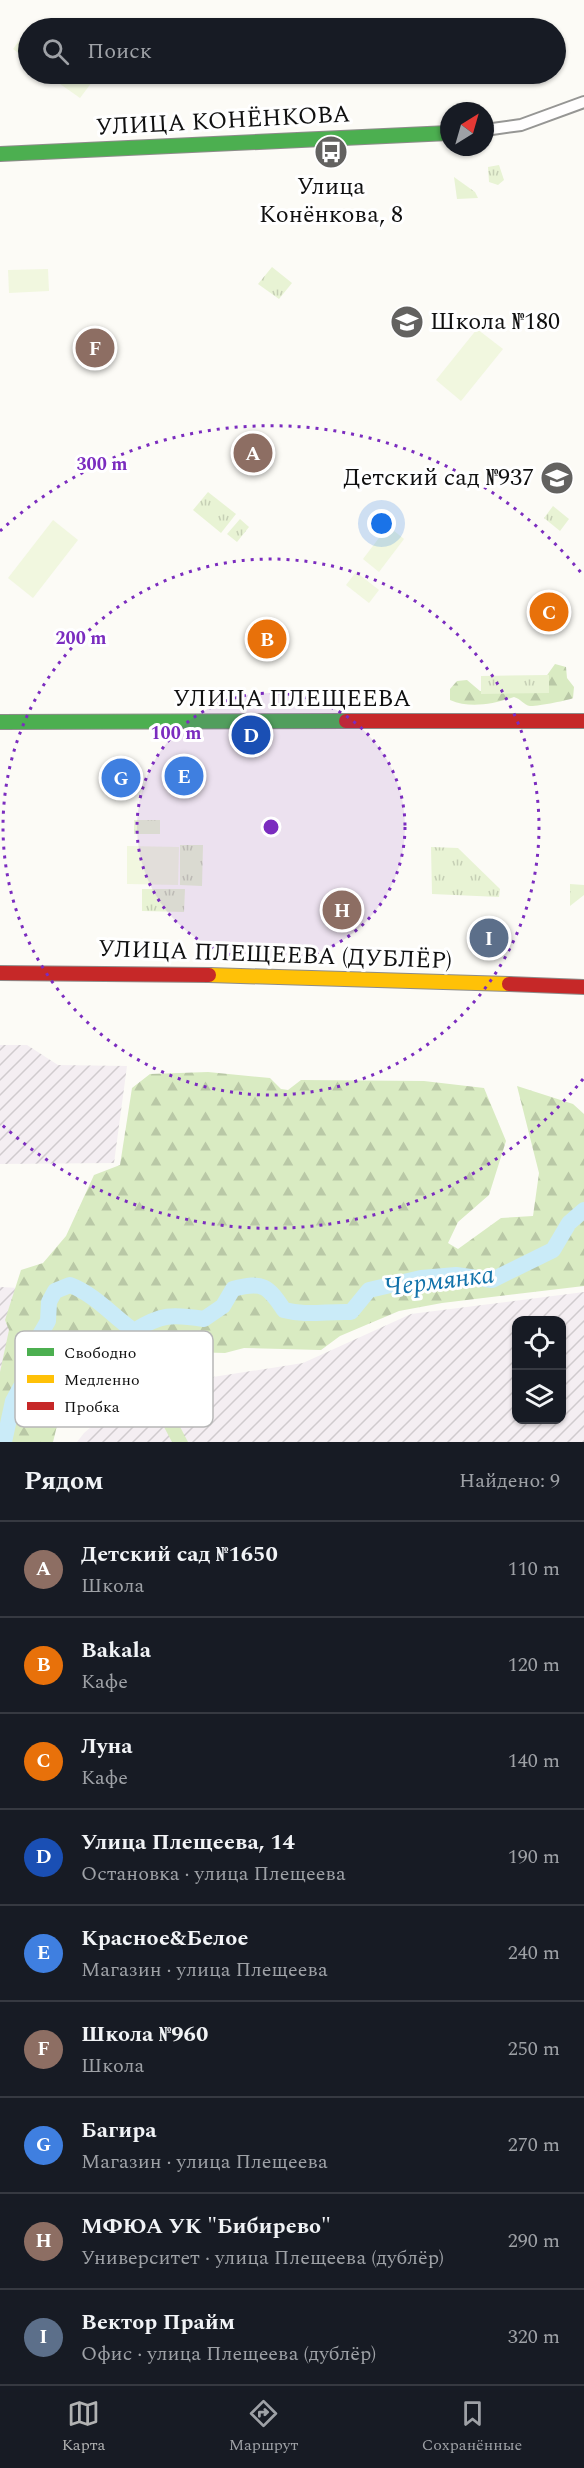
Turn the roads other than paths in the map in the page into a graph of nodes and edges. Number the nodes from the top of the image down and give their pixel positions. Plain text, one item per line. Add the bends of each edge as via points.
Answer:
1 (584, 102) edge
2 (494, 128) edge
3 (440, 133) edge
4 (0, 154) edge
5 (584, 721) edge
6 (0, 722) edge
7 (0, 973) edge
8 (584, 987) edge

1 - 2 street via 521,124
3 - 4 street, УЛИЦА КОНЁНКОВА
5 - 6 street, УЛИЦА ПЛЕЩЕЕВА
7 - 8 street, УЛИЦА ПЛЕЩЕЕВА (ДУБЛЁР) via 249,975

